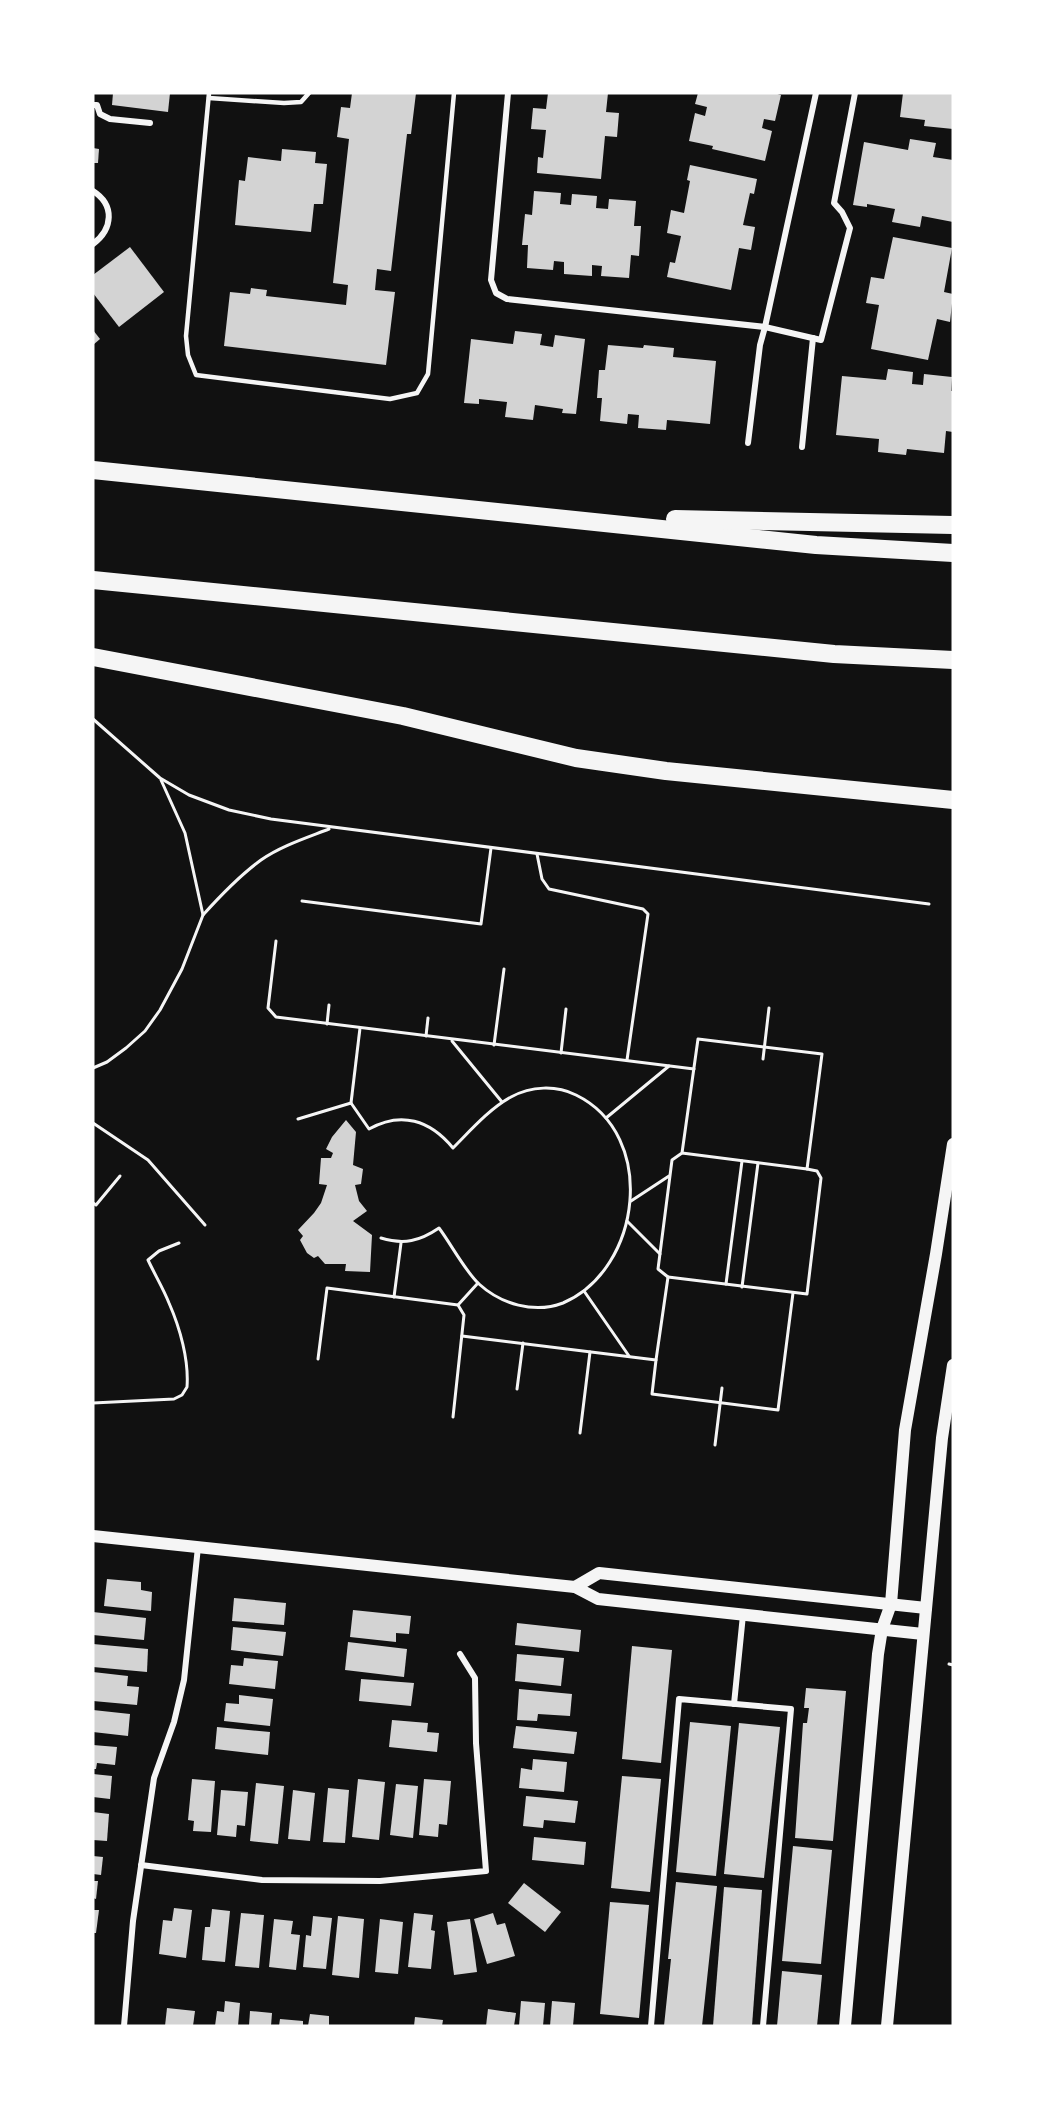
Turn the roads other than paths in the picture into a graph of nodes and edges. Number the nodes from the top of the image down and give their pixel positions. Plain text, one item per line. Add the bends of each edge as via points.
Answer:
1 (309, 93) edge
2 (454, 93) edge
3 (508, 93) edge
4 (816, 93) edge
5 (855, 93) edge
6 (209, 95) edge
7 (93, 105) edge
8 (150, 123) dead end
9 (93, 190) edge
10 (93, 244) edge
11 (765, 327) junction
12 (813, 338) junction
13 (748, 443) dead end
14 (802, 447) dead end
15 (93, 470) edge
16 (538, 516) junction
17 (953, 525) edge
18 (953, 553) edge
19 (93, 580) edge
20 (93, 657) edge
21 (953, 660) edge
22 (953, 800) edge
23 (953, 1144) edge
24 (953, 1365) edge
25 (93, 1536) edge
26 (198, 1547) junction
27 (575, 1587) junction
28 (891, 1604) junction
29 (926, 1608) junction
30 (743, 1615) junction
31 (882, 1629) junction
32 (923, 1634) junction
33 (460, 1654) dead end
34 (734, 1704) junction
35 (141, 1865) junction
36 (124, 2026) edge
37 (651, 2026) edge
38 (763, 2026) edge
39 (845, 2026) edge
40 (887, 2026) edge

1 - 6 lane via 301,102 284,103
2 - 6 lane via 428,374 417,393 390,399 196,375 186,336
3 - 11 street via 491,279 496,293 507,299
4 - 11 street
5 - 12 street via 834,203 850,228 821,340
7 - 8 street via 110,119
9 - 10 street via 105,202 110,219
11 - 12 street
11 - 13 street via 759,345
12 - 14 street
15 - 16 highway
16 - 17 highway
16 - 18 highway via 816,545
19 - 21 highway via 834,654
20 - 22 highway via 403,716 576,758
23 - 28 main road via 905,1430
24 - 29 main road
25 - 26 main road
26 - 27 main road
26 - 35 street via 184,1680 154,1778
27 - 28 main road via 600,1573
27 - 30 main road via 598,1599
28 - 29 main road
28 - 31 main road
29 - 32 main road
30 - 31 main road
30 - 34 street
31 - 32 main road
31 - 39 main road
32 - 40 main road
33 - 35 street via 475,1678 486,1872 380,1881 262,1880
34 - 37 street via 679,1699
34 - 38 street via 791,1709
35 - 36 street

